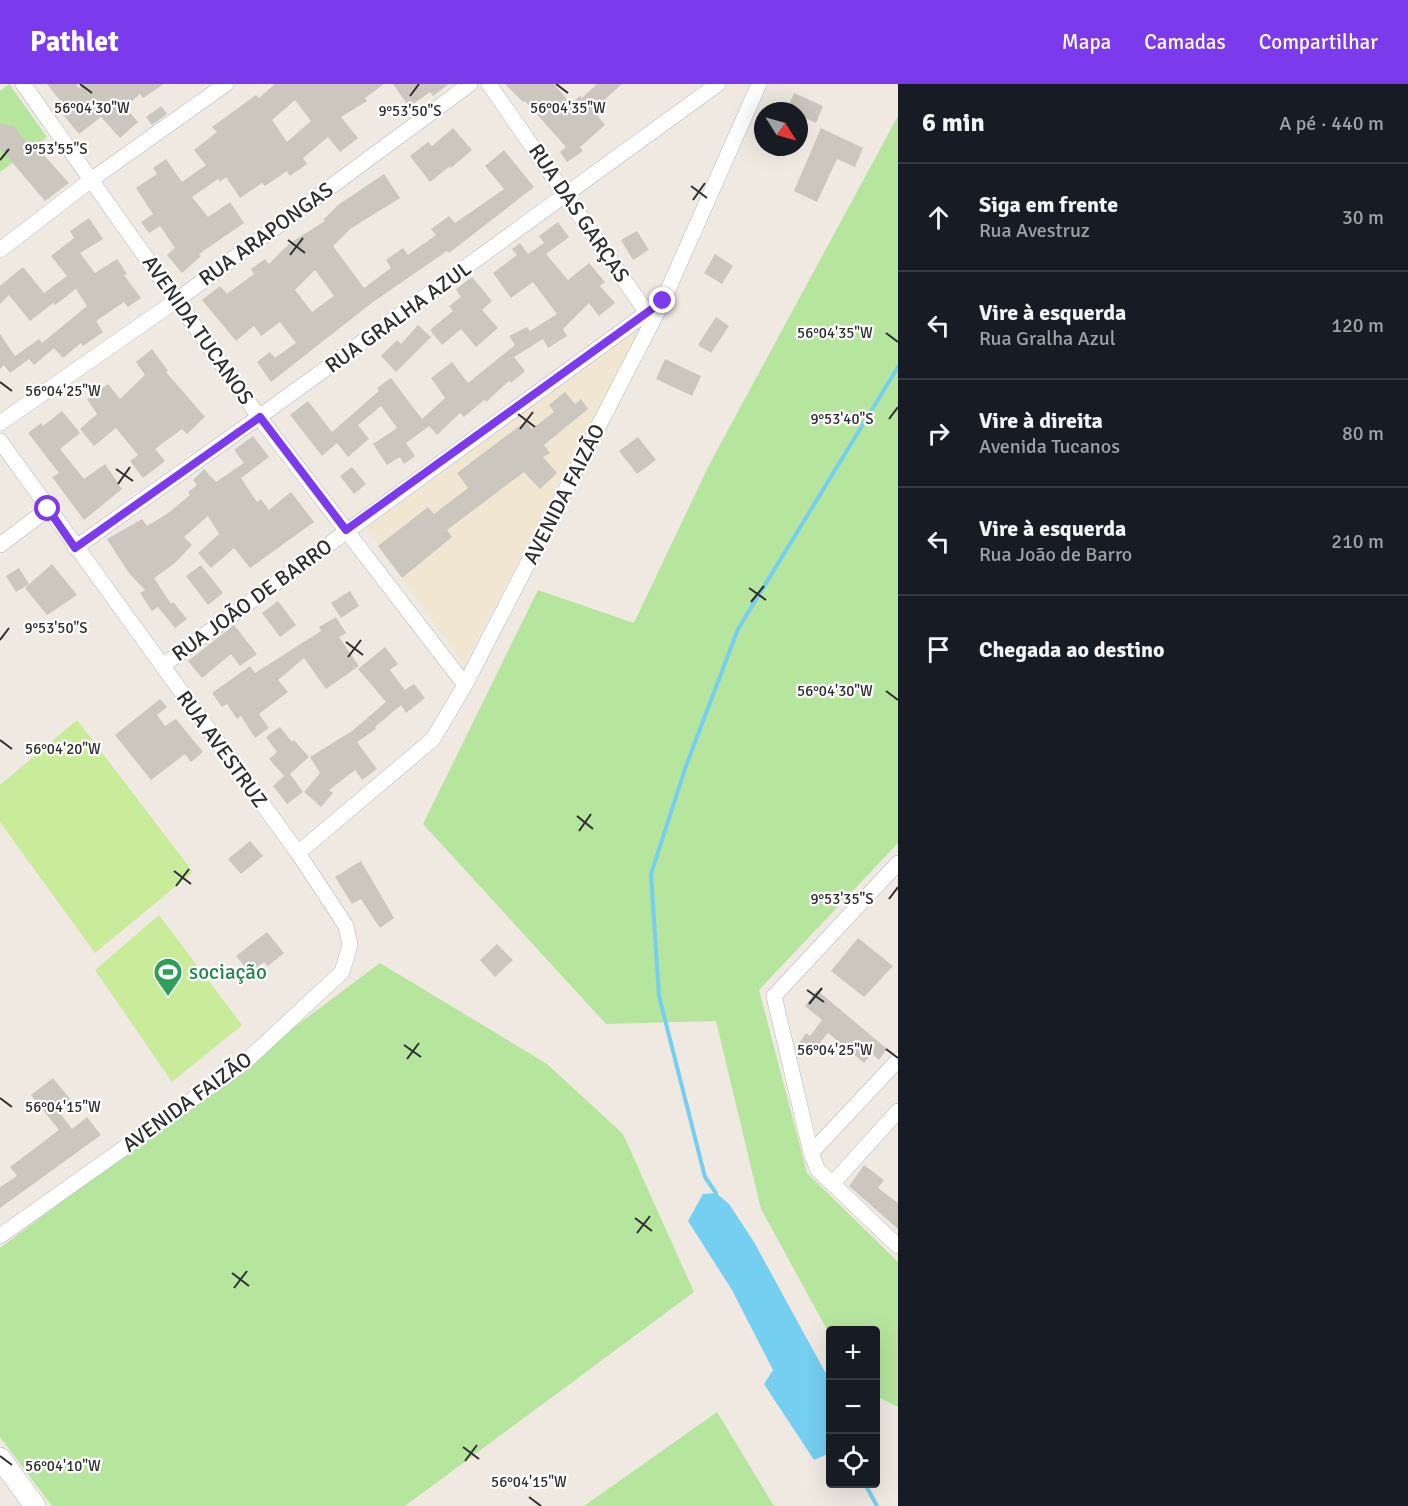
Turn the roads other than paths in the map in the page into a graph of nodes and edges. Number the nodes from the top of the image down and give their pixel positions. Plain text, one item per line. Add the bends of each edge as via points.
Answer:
1 (23, 84) edge
2 (226, 84) edge
3 (470, 84) edge
4 (489, 84) edge
5 (718, 84) edge
6 (759, 84) edge
7 (91, 180) junction
8 (567, 195) junction
9 (0, 250) edge
10 (177, 300) junction
11 (663, 301) junction
12 (647, 313) junction
13 (260, 417) junction
14 (0, 423) edge
15 (0, 441) edge
16 (48, 509) junction
17 (346, 530) junction
18 (0, 545) edge
19 (75, 548) junction
20 (162, 666) junction
21 (465, 686) junction
22 (298, 853) junction
23 (898, 863) edge
24 (350, 945) joint
25 (898, 1060) edge
26 (898, 1111) edge
27 (811, 1153) junction
28 (832, 1184) junction
29 (0, 1236) edge
30 (898, 1246) edge
31 (0, 1458) edge
32 (35, 1506) edge

1 - 7 street, AVENIDA TUCANOS
2 - 7 street
3 - 10 street, RUA ARAPONGAS
4 - 8 street, RUA DAS GARÇAS
5 - 8 street, RUA GRALHA AZUL
6 - 11 street, AVENIDA FAIZÃO
7 - 9 street
7 - 10 street, AVENIDA TUCANOS
8 - 12 street, RUA DAS GARÇAS
8 - 13 street, RUA GRALHA AZUL
10 - 13 street, AVENIDA TUCANOS
10 - 14 street, RUA ARAPONGAS
11 - 12 street, RUA JOÃO DE BARRO
11 - 21 street, AVENIDA FAIZÃO
12 - 17 street, RUA JOÃO DE BARRO
13 - 17 street, AVENIDA TUCANOS
13 - 19 street, RUA GRALHA AZUL
15 - 16 street, RUA AVESTRUZ
16 - 18 street
16 - 19 street, RUA AVESTRUZ
17 - 20 street, RUA JOÃO DE BARRO
17 - 21 street, AVENIDA TUCANOS
19 - 20 street, RUA AVESTRUZ
20 - 22 street, RUA AVESTRUZ
21 - 22 street, AVENIDA FAIZÃO via 433,739
22 - 24 street, RUA AVESTRUZ via 346,926
23 - 27 street via 774,996
24 - 29 street, AVENIDA FAIZÃO via 342,972 244,1063
25 - 27 street
26 - 28 street
27 - 28 street
28 - 30 street
31 - 32 main road

